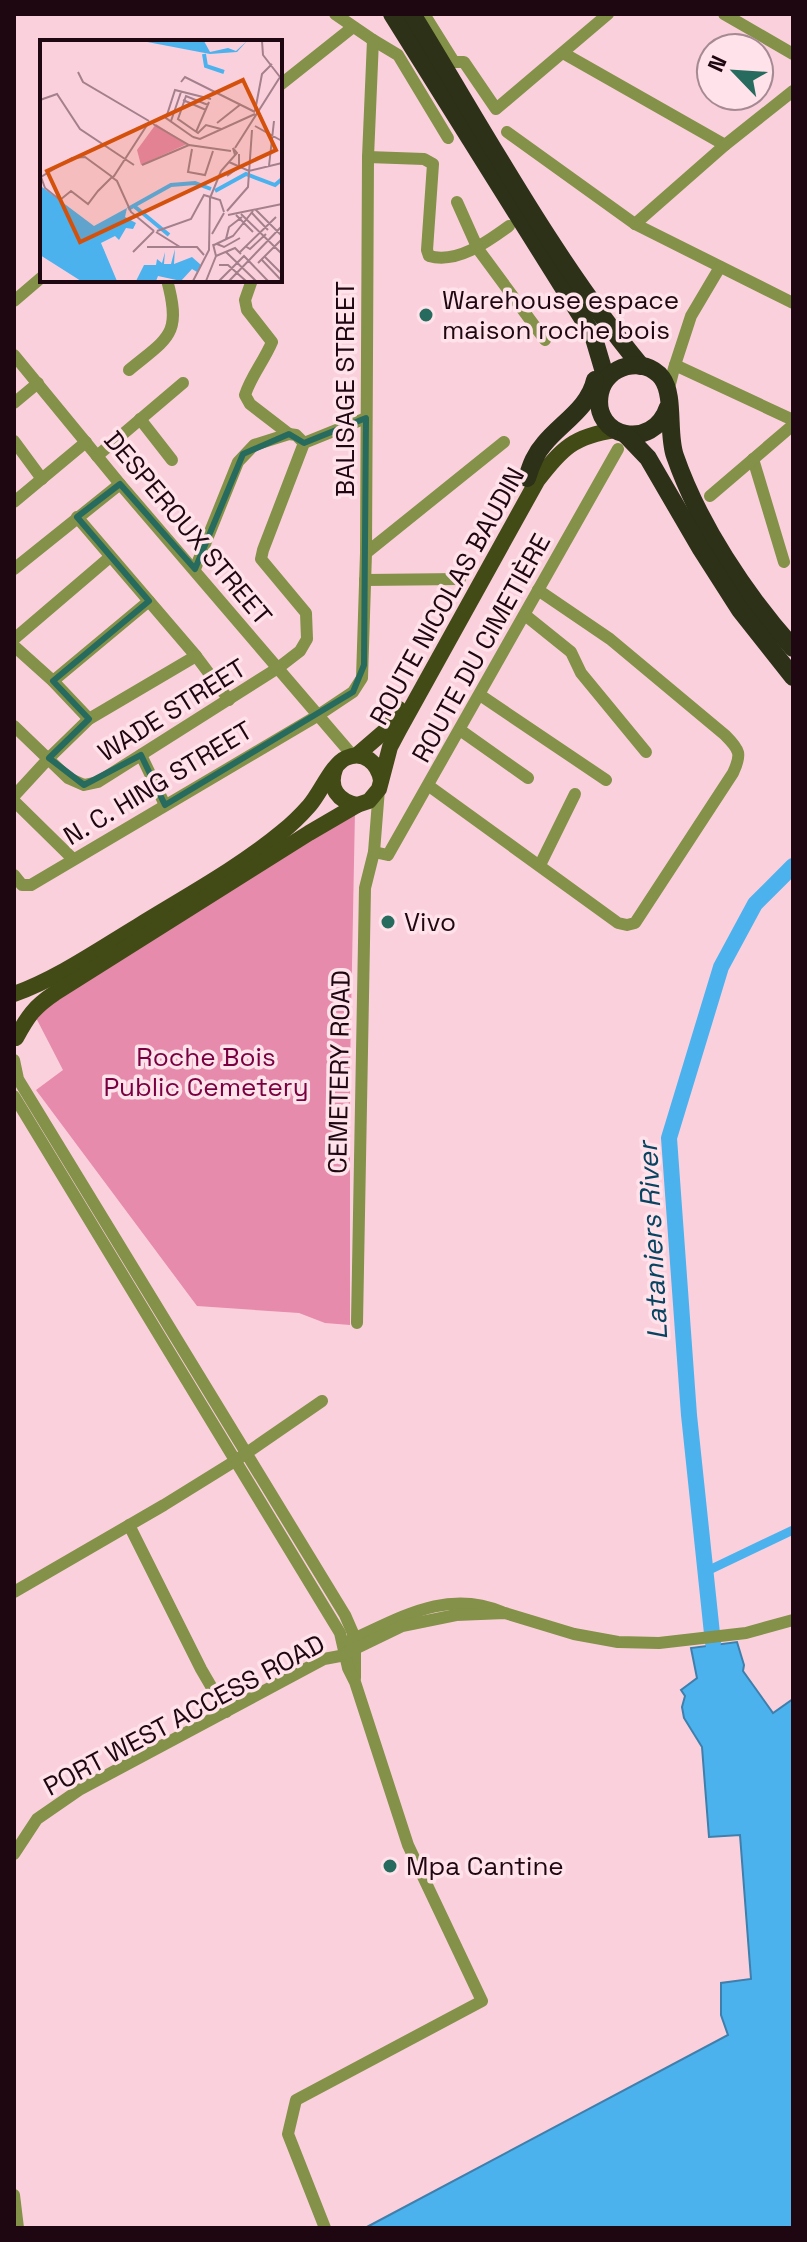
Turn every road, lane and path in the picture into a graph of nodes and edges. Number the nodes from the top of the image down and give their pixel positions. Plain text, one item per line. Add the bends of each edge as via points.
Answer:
1 (335, 14) edge
2 (392, 14) edge
3 (412, 14) edge
4 (424, 14) edge
5 (608, 14) edge
6 (724, 14) edge
7 (353, 27) junction
8 (373, 40) junction
9 (563, 53) junction
10 (793, 54) edge
11 (282, 83) edge
12 (793, 91) edge
13 (507, 132) dead end
14 (448, 138) dead end
15 (725, 145) junction
16 (368, 157) junction
17 (457, 202) dead end
18 (635, 224) junction
19 (509, 226) dead end
20 (478, 249) junction
21 (720, 267) junction
22 (553, 271) junction
23 (40, 279) edge
24 (168, 282) edge
25 (251, 282) edge
26 (14, 301) edge
27 (793, 303) edge
28 (545, 340) dead end
29 (14, 355) edge
30 (674, 366) junction
31 (645, 367) junction
32 (129, 370) dead end
33 (606, 379) junction
34 (38, 383) junction
35 (183, 383) dead end
36 (599, 398) junction
37 (668, 399) junction
38 (14, 403) edge
39 (366, 418) junction
40 (140, 419) junction
41 (793, 423) edge
42 (289, 434) junction
43 (620, 438) junction
44 (14, 441) edge
45 (86, 442) junction
46 (504, 442) dead end
47 (304, 443) junction
48 (97, 456) junction
49 (753, 459) junction
50 (172, 460) dead end
51 (527, 478) junction
52 (42, 479) junction
53 (120, 484) junction
54 (710, 496) dead end
55 (14, 502) edge
56 (77, 517) junction
57 (366, 553) junction
58 (110, 557) junction
59 (784, 562) dead end
60 (14, 569) edge
61 (195, 569) junction
62 (460, 579) dead end
63 (365, 580) junction
64 (538, 590) junction
65 (149, 601) junction
66 (525, 615) junction
67 (14, 639) edge
68 (14, 646) edge
69 (793, 648) edge
70 (196, 656) junction
71 (278, 668) junction
72 (793, 677) edge
73 (53, 681) junction
74 (480, 695) junction
75 (229, 700) junction
76 (317, 716) junction
77 (89, 719) junction
78 (14, 726) edge
79 (460, 730) junction
80 (646, 752) dead end
81 (141, 755) junction
82 (49, 758) junction
83 (346, 761) junction
84 (528, 778) dead end
85 (606, 780) dead end
86 (380, 784) junction
87 (429, 786) junction
88 (575, 794) dead end
89 (14, 798) edge
90 (165, 805) junction
91 (359, 805) junction
92 (378, 824) junction
93 (374, 852) junction
94 (73, 859) junction
95 (540, 865) junction
96 (18, 880) edge
97 (14, 994) edge
98 (14, 1016) edge
99 (15, 1041) edge
100 (14, 1060) edge
101 (14, 1096) edge
102 (357, 1323) dead end
103 (322, 1401) dead end
104 (247, 1454) junction
105 (235, 1461) junction
106 (129, 1525) junction
107 (14, 1592) edge
108 (793, 1620) edge
109 (350, 1646) junction
110 (226, 1712) junction
111 (14, 1854) edge
112 (14, 2195) edge
113 (18, 2228) edge
114 (325, 2228) edge

1 - 7 street
2 - 22 highway
3 - 31 highway via 541,223 614,332
4 - 9 street via 454,62 464,62 496,109
5 - 9 street
6 - 10 street
7 - 8 street
7 - 11 street
8 - 14 street via 398,55
8 - 16 street, BALISAGE STREET
9 - 15 street
12 - 15 street
13 - 18 street
15 - 18 street
16 - 20 street via 424,159 433,164 429,256 439,259
16 - 39 street, BALISAGE STREET
17 - 20 street
18 - 21 street
19 - 20 street
20 - 28 street
21 - 27 street
21 - 30 street via 691,316
22 - 33 highway via 593,335
22 - 51 highway via 591,343 597,368 590,395 542,446
23 - 26 street
24 - 32 street via 174,307 167,339
25 - 42 street via 247,310 272,342 245,395
29 - 34 street, DESPEROUX STREET
30 - 31 street
30 - 37 street
30 - 41 street
31 - 33 highway via 622,367
31 - 37 highway via 661,378
33 - 36 highway
34 - 38 street
34 - 45 street, DESPEROUX STREET
35 - 40 street
36 - 43 highway via 603,416
36 - 51 main road, ROUTE NICOLAS BAUDIN via 547,449
37 - 43 highway via 665,416 653,430
37 - 69 highway via 674,453 693,497 761,612
39 - 47 street
39 - 57 street, BALISAGE STREET
40 - 48 street
40 - 50 street
41 - 49 street
42 - 47 street
42 - 61 street via 254,445 238,462
43 - 64 street, ROUTE DU CIMETIÈRE
43 - 72 highway via 648,458 740,610
43 - 86 main road, ROUTE NICOLAS BAUDIN via 579,439 537,481 390,747
44 - 52 street
45 - 48 street, DESPEROUX STREET
45 - 52 street
46 - 57 street
47 - 71 street, WADE STREET via 261,559 306,613 307,639
48 - 53 street, DESPEROUX STREET
49 - 54 street
49 - 59 street
51 - 83 main road, ROUTE NICOLAS BAUDIN via 394,717 375,741
52 - 55 street
53 - 56 street
53 - 61 street, DESPEROUX STREET
56 - 58 street
56 - 60 street
57 - 63 street, BALISAGE STREET
58 - 65 street
58 - 67 street
61 - 71 street, DESPEROUX STREET
62 - 63 street
63 - 76 street, BALISAGE STREET via 362,678 353,692
64 - 66 street, ROUTE DU CIMETIÈRE
64 - 95 street via 674,691 735,745 738,760 635,923 618,923
65 - 70 street
65 - 73 street
66 - 74 street, ROUTE DU CIMETIÈRE
66 - 80 street via 571,652 581,673
68 - 73 street
70 - 75 street
70 - 77 street
71 - 75 street, WADE STREET
71 - 76 street, DESPEROUX STREET
73 - 77 street
74 - 79 street, ROUTE DU CIMETIÈRE
74 - 85 street
75 - 81 street, WADE STREET
76 - 83 street, DESPEROUX STREET
76 - 90 street, N. C. HING STREET
77 - 82 street
78 - 82 street, WADE STREET
79 - 84 street
79 - 87 street, ROUTE DU CIMETIÈRE
81 - 82 street, WADE STREET via 84,785 68,778
81 - 90 street
82 - 89 street
83 - 86 main road via 370,760
83 - 91 main road via 333,774 334,790 345,802
83 - 97 main road, ROUTE NICOLAS BAUDIN via 307,809 263,847 83,959
86 - 91 main road via 375,796
86 - 92 street, CEMETERY ROAD
87 - 93 street, ROUTE DU CIMETIÈRE via 388,855
87 - 95 street
88 - 95 street
89 - 94 street
90 - 94 street, N. C. HING STREET
91 - 92 street
91 - 99 main road via 55,993 29,1013
92 - 93 street, CEMETERY ROAD
93 - 102 street, CEMETERY ROAD via 365,888
94 - 96 street, N. C. HING STREET via 31,885
98 - 99 main road
100 - 104 street via 18,1079
101 - 105 street
103 - 104 street
104 - 105 street
104 - 109 street via 345,1615
105 - 106 street
105 - 109 street
106 - 107 street
106 - 110 street
108 - 109 street, PORT WEST ACCESS ROAD via 746,1633 618,1642 455,1602 392,1619
109 - 110 street, PORT WEST ACCESS ROAD
109 - 114 street via 355,1682 408,1845 482,2001 296,2100 288,2134
110 - 111 street, PORT WEST ACCESS ROAD via 79,1790 37,1819
112 - 113 street

